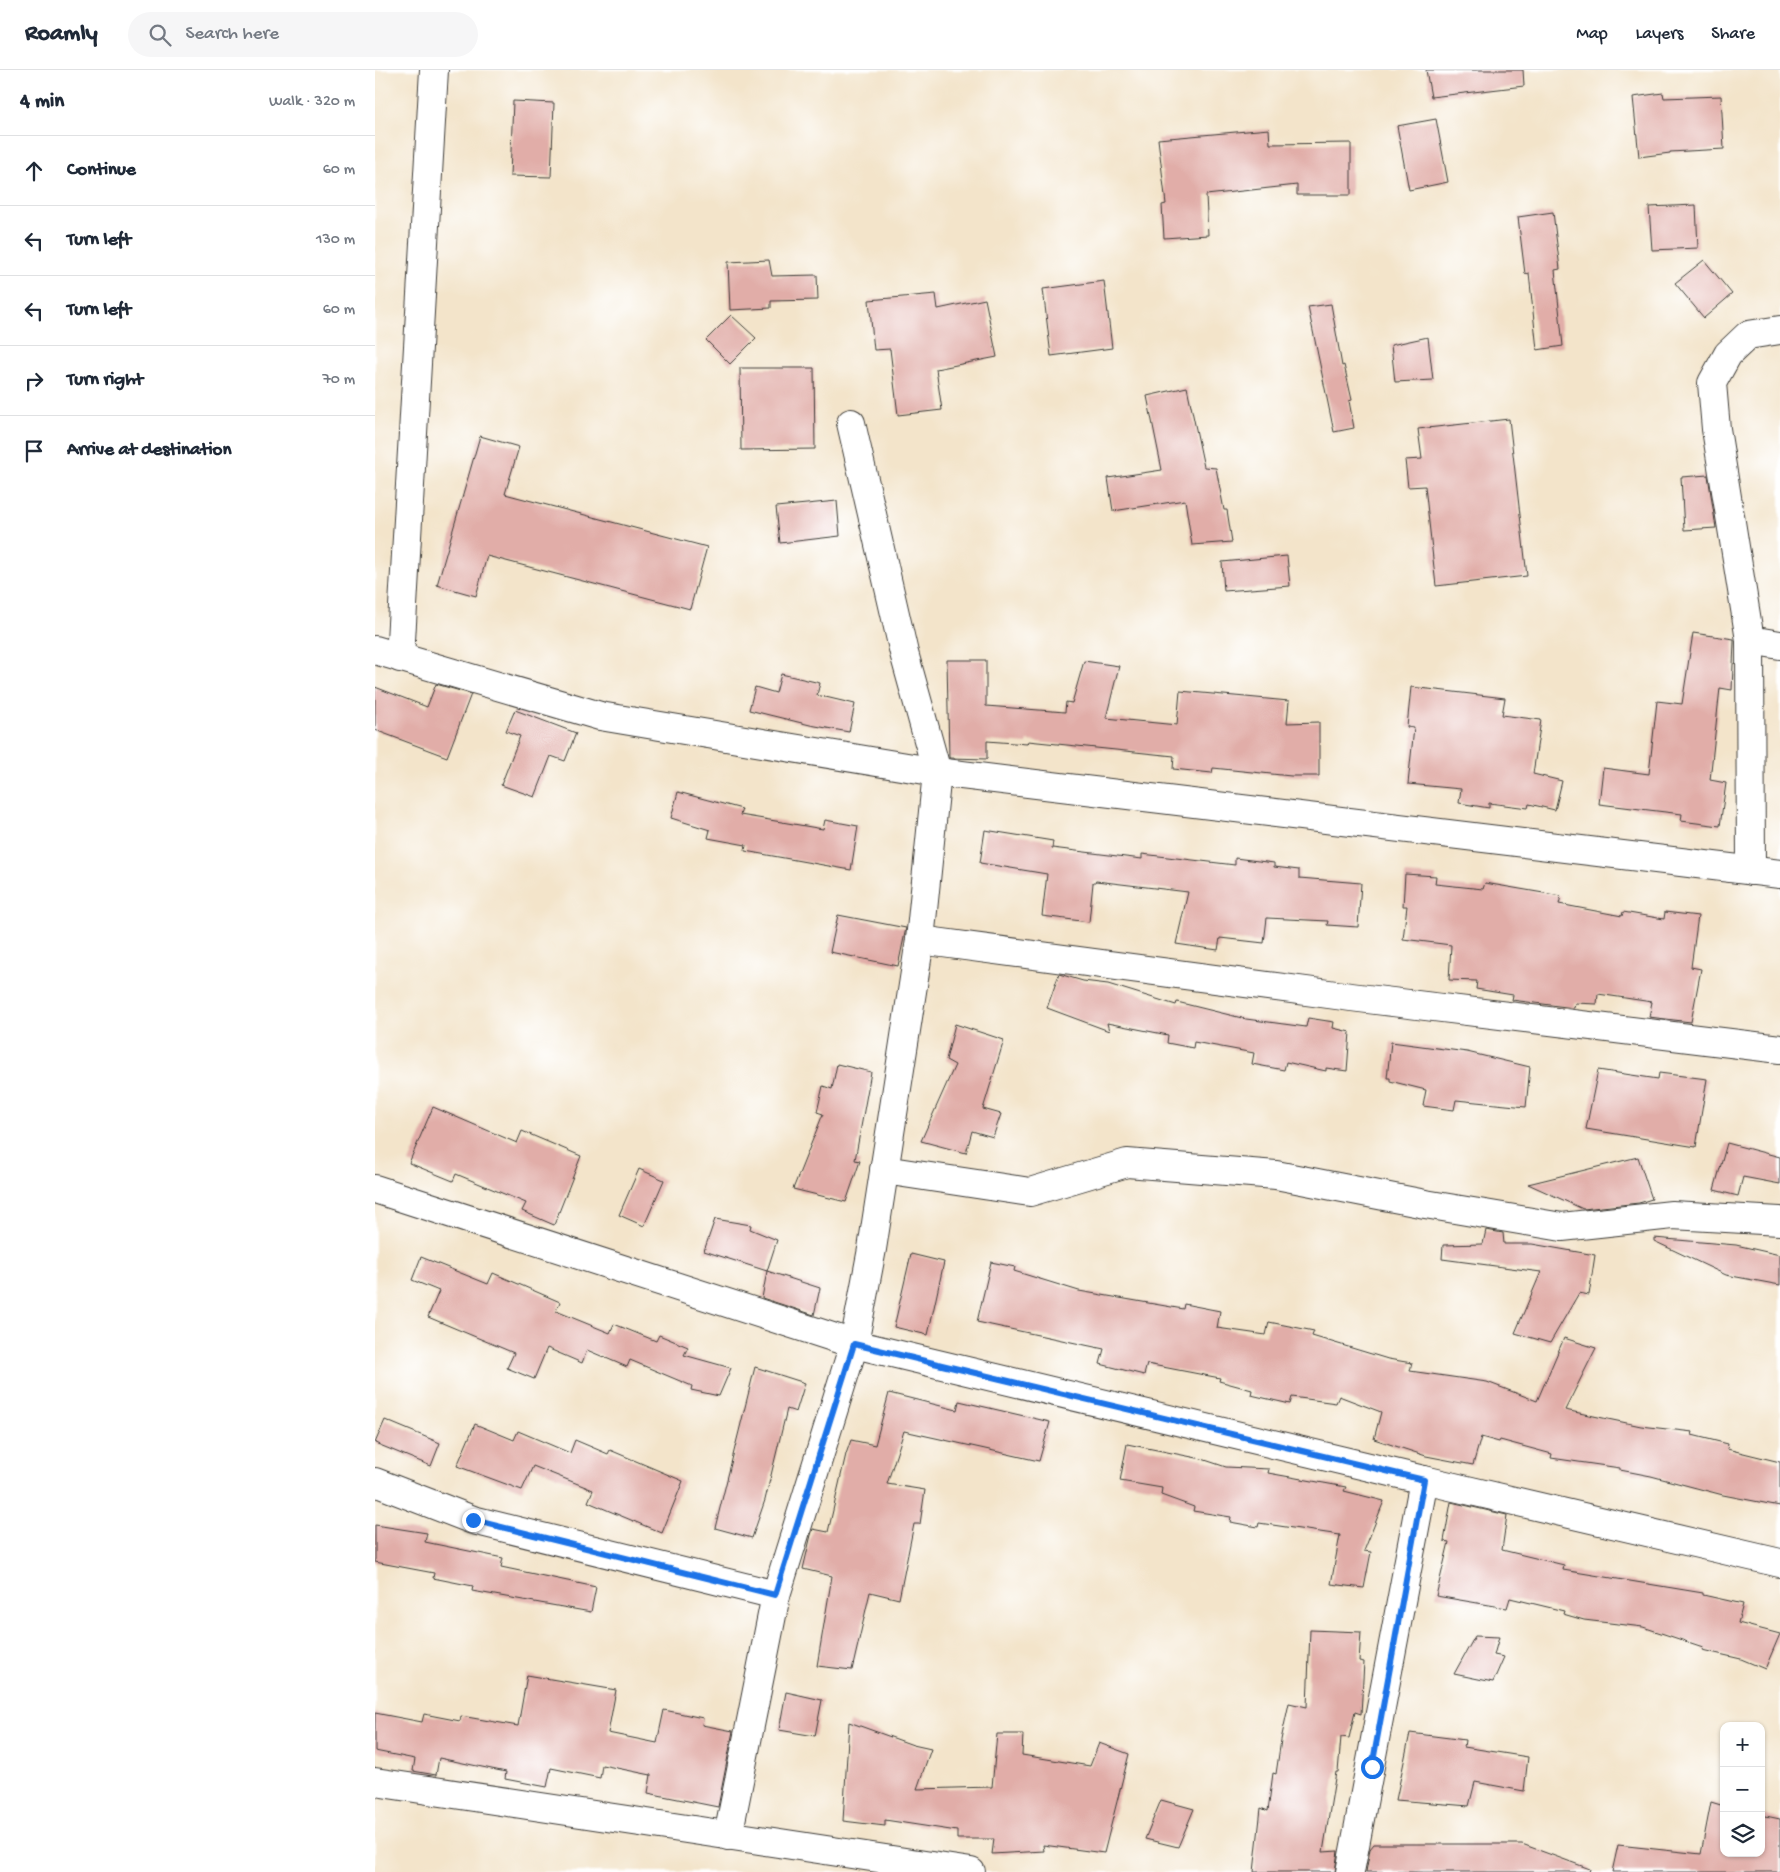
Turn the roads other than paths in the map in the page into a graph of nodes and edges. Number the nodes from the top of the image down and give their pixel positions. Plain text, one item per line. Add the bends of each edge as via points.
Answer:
1 (434, 70) edge
2 (1780, 330) edge
3 (851, 423) dead end
4 (1750, 640) junction
5 (1780, 645) edge
6 (387, 654) edge
7 (937, 772) junction
8 (1751, 871) junction
9 (1780, 874) edge
10 (920, 940) junction
11 (1780, 1049) edge
12 (884, 1170) junction
13 (375, 1189) edge
14 (1780, 1221) edge
15 (854, 1344) junction
16 (1424, 1480) junction
17 (375, 1482) edge
18 (1780, 1563) edge
19 (775, 1595) junction
20 (375, 1782) edge
21 (728, 1836) junction
22 (971, 1872) edge
23 (1350, 1872) edge

1 - 6 street
2 - 4 street via 1748,335 1728,354 1712,383 1716,429
3 - 7 street via 904,653
4 - 5 street
4 - 8 street
6 - 7 street via 600,716
7 - 8 street
7 - 10 street
8 - 9 street
10 - 11 street
10 - 12 street
12 - 14 street via 1030,1192 1127,1162 1276,1175 1562,1227 1672,1215
12 - 15 street
13 - 15 street
15 - 16 street
15 - 19 street
16 - 18 street
16 - 23 street
17 - 19 street via 473,1520
19 - 21 street
20 - 21 street
21 - 22 street

